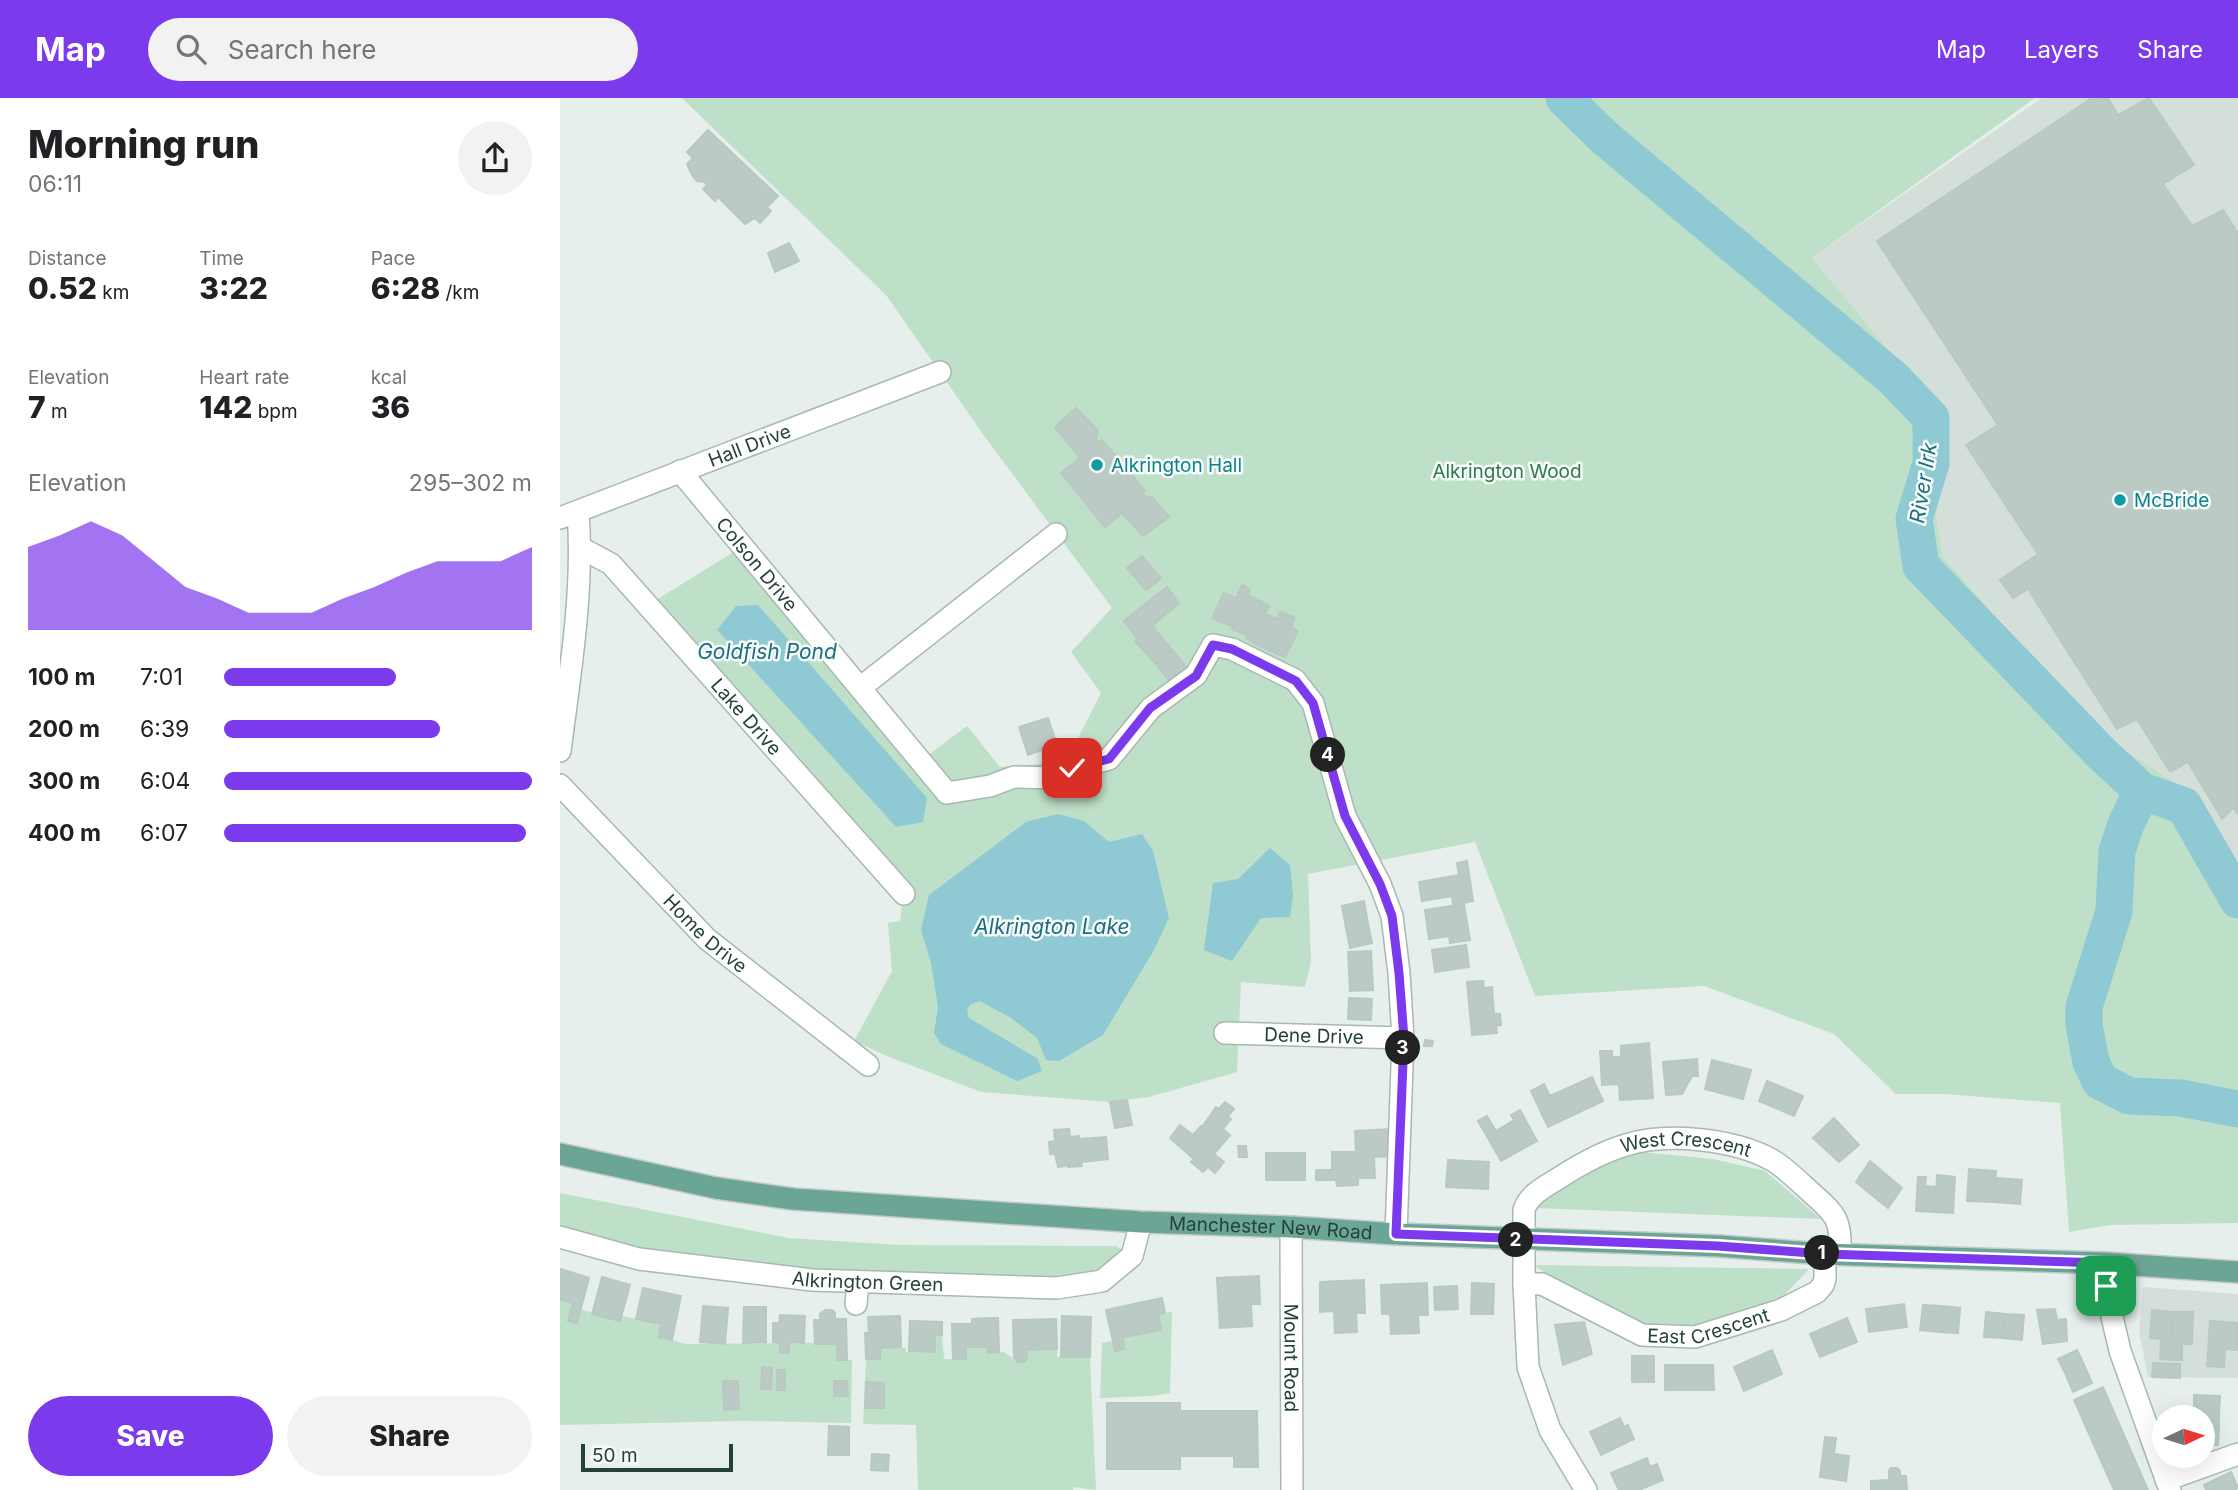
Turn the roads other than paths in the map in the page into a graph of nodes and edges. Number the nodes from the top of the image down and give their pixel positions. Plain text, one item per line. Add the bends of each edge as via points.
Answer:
1 (940, 372) dead end
2 (680, 471) junction
3 (569, 515) edge
4 (1056, 534) dead end
5 (581, 548) junction
6 (860, 688) junction
7 (560, 751) edge
8 (560, 785) edge
9 (904, 894) dead end
10 (1225, 1033) dead end
11 (1404, 1038) junction
12 (868, 1065) dead end
13 (560, 1154) edge
14 (1141, 1222) junction
15 (1291, 1227) junction
16 (1396, 1234) junction
17 (560, 1237) edge
18 (1524, 1240) junction
19 (1833, 1254) junction
20 (2104, 1263) junction
21 (2238, 1272) edge
22 (858, 1283) junction
23 (1524, 1284) junction
24 (856, 1304) dead end
25 (2238, 1454) edge
26 (2168, 1485) edge
27 (1292, 1490) edge
28 (1586, 1490) edge

1 - 2 street, Hall Drive
2 - 3 street, Hall Drive
2 - 6 street, Colson Drive
3 - 5 street
4 - 6 street
5 - 7 street
5 - 9 street, Lake Drive via 611,564
6 - 11 street, Colson Drive via 947,793 1014,778 1055,778 1109,759 1150,708 1196,676 1213,645 1232,649 1296,681 1313,703 1345,816 1392,916
8 - 12 street, Home Drive via 707,939
10 - 11 street, Dene Drive
11 - 16 street
13 - 14 main road, Manchester New Road via 716,1188 793,1199
14 - 15 main road, Manchester New Road
14 - 22 street, Alkrington Green via 1132,1256 1102,1281 1057,1288
15 - 16 main road, Manchester New Road
15 - 27 street, Mount Road
16 - 18 main road, Manchester New Road
17 - 22 street, Alkrington Green via 639,1259
18 - 19 main road, Manchester New Road
18 - 19 street, West Crescent via 1526,1202 1560,1177 1629,1144 1683,1139 1750,1150 1790,1173 1835,1216 1840,1228
18 - 23 street
19 - 20 main road, Manchester New Road
19 - 23 street, East Crescent via 1817,1292 1781,1310 1695,1337 1643,1335 1542,1284
20 - 21 main road, Manchester New Road
20 - 26 street via 2120,1350
22 - 24 street
23 - 28 street via 1528,1367 1550,1430
25 - 26 street

